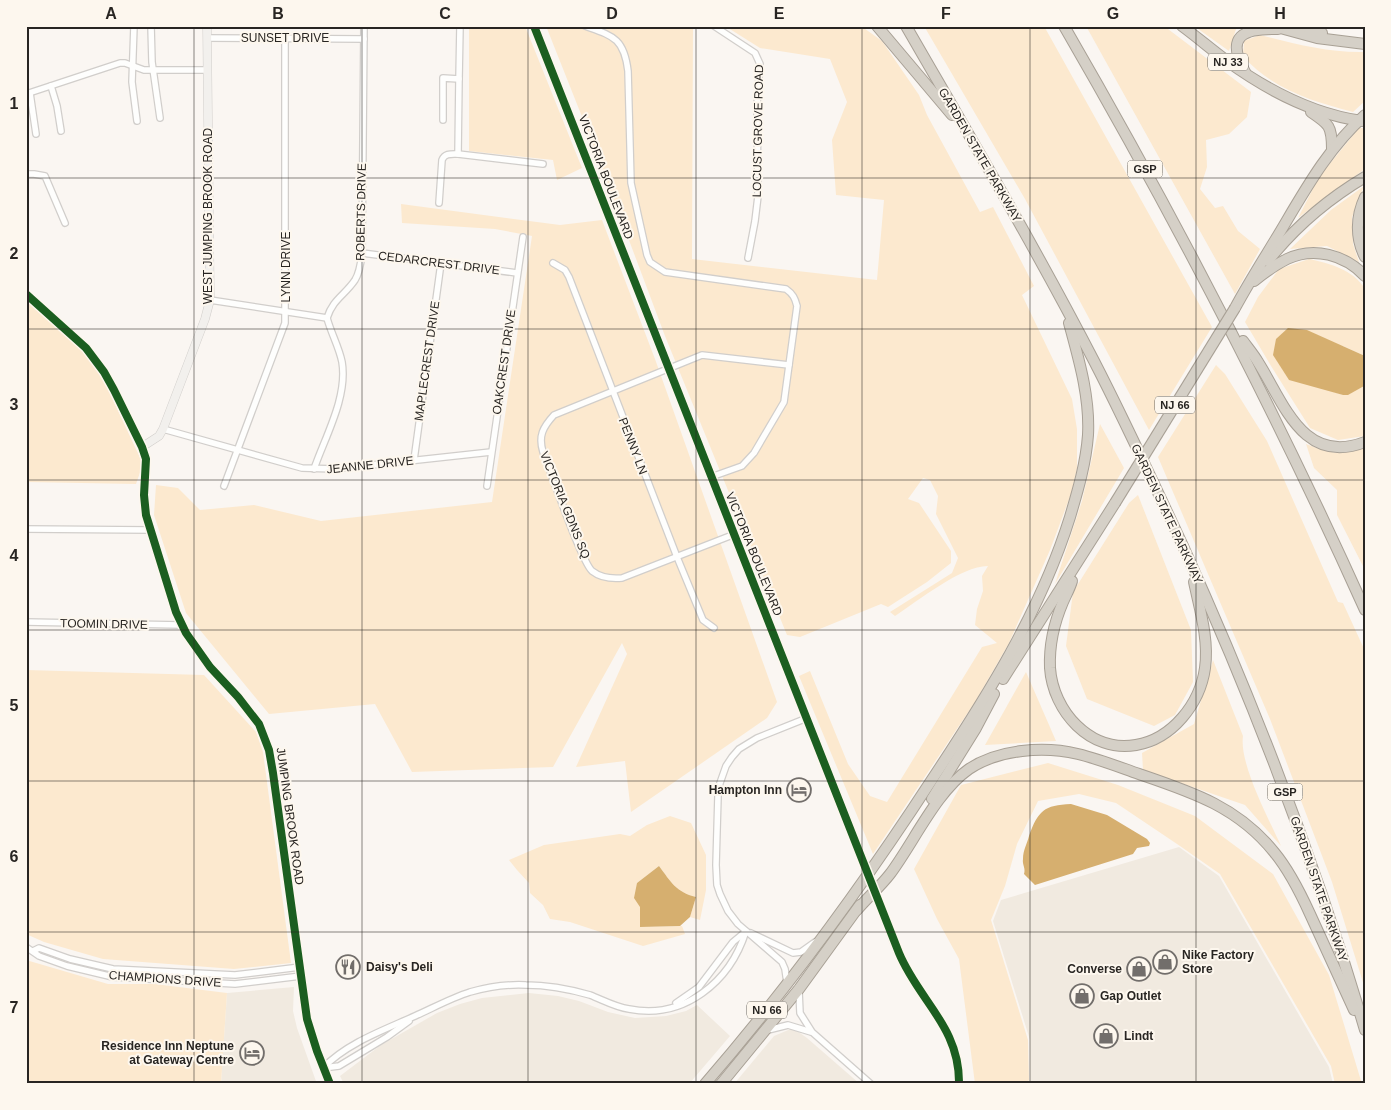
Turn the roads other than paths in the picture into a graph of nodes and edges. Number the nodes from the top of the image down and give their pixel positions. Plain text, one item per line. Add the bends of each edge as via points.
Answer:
1 (134, 26) edge
2 (151, 26) edge
3 (207, 26) edge
4 (364, 26) edge
5 (460, 26) edge
6 (534, 26) edge
7 (585, 26) edge
8 (714, 26) edge
9 (877, 26) edge
10 (906, 26) edge
11 (1064, 26) edge
12 (1182, 26) edge
13 (1304, 26) edge
14 (1277, 28) edge
15 (207, 38) junction
16 (285, 38) junction
17 (364, 38) junction
18 (1354, 43) junction
19 (1365, 44) edge
20 (133, 66) junction
21 (153, 70) junction
22 (207, 70) junction
23 (1246, 74) junction
24 (459, 79) junction
25 (51, 86) junction
26 (28, 93) edge
27 (1297, 103) junction
28 (160, 118) dead end
29 (1363, 119) edge
30 (443, 120) dead end
31 (137, 121) dead end
32 (60, 131) dead end
33 (968, 132) junction
34 (36, 134) dead end
35 (1332, 149) junction
36 (458, 154) junction
37 (544, 164) dead end
38 (26, 174) edge
39 (1365, 177) edge
40 (1365, 197) edge
41 (439, 203) dead end
42 (65, 223) dead end
43 (523, 237) dead end
44 (362, 253) junction
45 (1365, 257) edge
46 (748, 258) dead end
47 (440, 263) junction
48 (553, 263) dead end
49 (517, 273) junction
50 (1365, 276) edge
51 (1252, 280) junction
52 (26, 294) edge
53 (210, 300) junction
54 (1064, 303) junction
55 (286, 312) junction
56 (1223, 313) junction
57 (327, 318) junction
58 (789, 365) junction
59 (669, 369) junction
60 (612, 392) junction
61 (163, 429) junction
62 (1365, 442) edge
63 (142, 447) junction
64 (238, 450) junction
65 (491, 452) junction
66 (414, 460) junction
67 (314, 469) junction
68 (711, 477) junction
69 (224, 486) dead end
70 (487, 486) dead end
71 (26, 529) edge
72 (150, 530) junction
73 (735, 534) junction
74 (677, 556) junction
75 (1188, 559) junction
76 (1079, 560) junction
77 (1365, 610) edge
78 (26, 622) edge
79 (181, 625) junction
80 (714, 628) dead end
81 (996, 690) junction
82 (807, 718) junction
83 (969, 724) junction
84 (857, 910) junction
85 (746, 931) junction
86 (826, 933) junction
87 (26, 947) edge
88 (33, 951) junction
89 (300, 967) junction
90 (241, 974) junction
91 (301, 976) junction
92 (242, 983) junction
93 (787, 985) junction
94 (798, 989) junction
95 (670, 1007) junction
96 (417, 1015) junction
97 (766, 1030) junction
98 (1365, 1031) edge
99 (812, 1032) junction
100 (323, 1068) junction
101 (330, 1084) edge
102 (705, 1084) edge
103 (721, 1084) edge
104 (871, 1084) edge
105 (958, 1084) edge

1 - 20 street
2 - 21 street
3 - 15 street, WEST JUMPING BROOK ROAD
4 - 17 street, ROBERTS DRIVE
5 - 24 street
6 - 59 street, VICTORIA BOULEVARD
7 - 58 street via 612,36 626,57 631,183 650,262 665,272 786,289 792,293 797,306
8 - 46 street, LOCUST GROVE ROAD via 755,53 760,64 758,194
9 - 33 highway
10 - 33 highway, GARDEN STATE PARKWAY / GSP
11 - 56 highway, GSP
12 - 23 highway, NJ 33
13 - 18 highway
14 - 18 highway
14 - 23 highway via 1252,29 1240,38 1237,56
15 - 16 street, SUNSET DRIVE
15 - 22 street, WEST JUMPING BROOK ROAD
16 - 17 street, SUNSET DRIVE
16 - 55 street, LYNN DRIVE
17 - 44 street, ROBERTS DRIVE
18 - 19 highway
20 - 21 street
20 - 25 street via 114,64
20 - 31 street
21 - 22 street
21 - 28 street
22 - 53 street, WEST JUMPING BROOK ROAD
23 - 27 highway, NJ 33
24 - 30 street via 443,78
24 - 36 street
25 - 26 street
25 - 32 street
26 - 34 street
27 - 29 highway, NJ 33
27 - 35 highway via 1325,120 1331,132
29 - 35 highway, NJ 66
33 - 54 highway, GARDEN STATE PARKWAY / GSP
35 - 51 highway, NJ 66 via 1308,183
36 - 37 street
36 - 41 street via 444,157
38 - 42 street via 45,176
39 - 51 highway, NJ 66 via 1300,225
40 - 45 highway via 1358,229
43 - 49 street, OAKCREST DRIVE
44 - 47 street, CEDARCREST DRIVE
44 - 57 street, ROBERTS DRIVE via 355,279 333,304
47 - 49 street, CEDARCREST DRIVE
47 - 66 street, MAPLECREST DRIVE
48 - 60 street, PENNY LN via 568,276
49 - 65 street, OAKCREST DRIVE
50 - 51 highway via 1343,259 1311,253 1287,259
51 - 76 highway, NJ 66, bridge
52 - 63 street, JUMPING BROOK ROAD via 86,348 97,362
53 - 55 street
53 - 61 street, WEST JUMPING BROOK ROAD
54 - 75 highway, GARDEN STATE PARKWAY / GSP
54 - 83 highway via 1086,395 1088,436 1084,465 1066,528 1039,597
55 - 57 street
55 - 64 street, LYNN DRIVE via 284,328
56 - 62 highway via 1259,363 1290,416 1306,435 1333,447
56 - 77 highway, GSP via 1295,457
57 - 67 street via 341,357 343,383
58 - 59 street, VICTORIA GDNS SQ via 702,355
58 - 68 street via 784,402 754,453 742,466
59 - 60 street, VICTORIA GDNS SQ
59 - 68 street, VICTORIA BOULEVARD
60 - 74 street, PENNY LN
60 - 74 street, VICTORIA GDNS SQ via 554,415 541,434 540,444 581,550 592,570 608,579 622,578
61 - 63 street, WEST JUMPING BROOK ROAD via 159,436
61 - 64 street, JEANNE DRIVE
63 - 72 street, JUMPING BROOK ROAD via 146,459 144,494
64 - 67 street, JEANNE DRIVE
64 - 69 street, LYNN DRIVE
65 - 66 street, JEANNE DRIVE
65 - 70 street, OAKCREST DRIVE
66 - 67 street, JEANNE DRIVE
68 - 73 street, VICTORIA BOULEVARD
71 - 72 street
72 - 79 street, JUMPING BROOK ROAD
73 - 74 street, VICTORIA GDNS SQ
73 - 82 street, VICTORIA BOULEVARD
74 - 80 street, PENNY LN via 703,620
75 - 76 highway via 1205,641 1205,669 1200,687 1187,712 1167,731 1152,740 1126,746 1100,741 1079,727 1062,708 1052,682 1053,632
75 - 98 highway, GARDEN STATE PARKWAY / GSP via 1293,813
76 - 81 highway, NJ 66
78 - 79 street, TOOMIN DRIVE
79 - 89 street, JUMPING BROOK ROAD via 210,667 251,712 266,737
81 - 83 highway, NJ 66
81 - 84 highway, NJ 66 via 920,818
82 - 85 street via 757,738 739,749 726,766 720,783 717,885 728,911
82 - 105 street, VICTORIA BOULEVARD, bridge via 906,968 950,1038 957,1060
83 - 86 highway, NJ 66
84 - 94 highway, NJ 66
84 - 98 highway via 889,875 943,794 970,769 986,760 1017,752 1048,750 1079,754 1202,796 1231,812 1258,834 1292,878
85 - 86 street via 793,953 806,950
85 - 93 street via 782,962
85 - 95 street via 733,942 699,987
85 - 95 street via 741,948 710,988 694,1000
86 - 93 highway, NJ 66
87 - 88 street, CHAMPIONS DRIVE
88 - 90 street, CHAMPIONS DRIVE via 39,948 113,969
88 - 92 street, CHAMPIONS DRIVE via 67,966 114,977
89 - 90 street, CHAMPIONS DRIVE
89 - 91 street, JUMPING BROOK ROAD
90 - 92 street
91 - 92 street, CHAMPIONS DRIVE
91 - 100 street, JUMPING BROOK ROAD via 309,1027
93 - 102 highway, NJ 66
94 - 97 highway, NJ 66
94 - 99 street via 800,1012
95 - 96 street via 637,1010 566,989 513,985 470,992
96 - 100 street via 334,1057
96 - 100 street via 339,1066
97 - 99 street via 788,1025
97 - 103 highway, NJ 66
99 - 104 street
100 - 101 street, JUMPING BROOK ROAD

